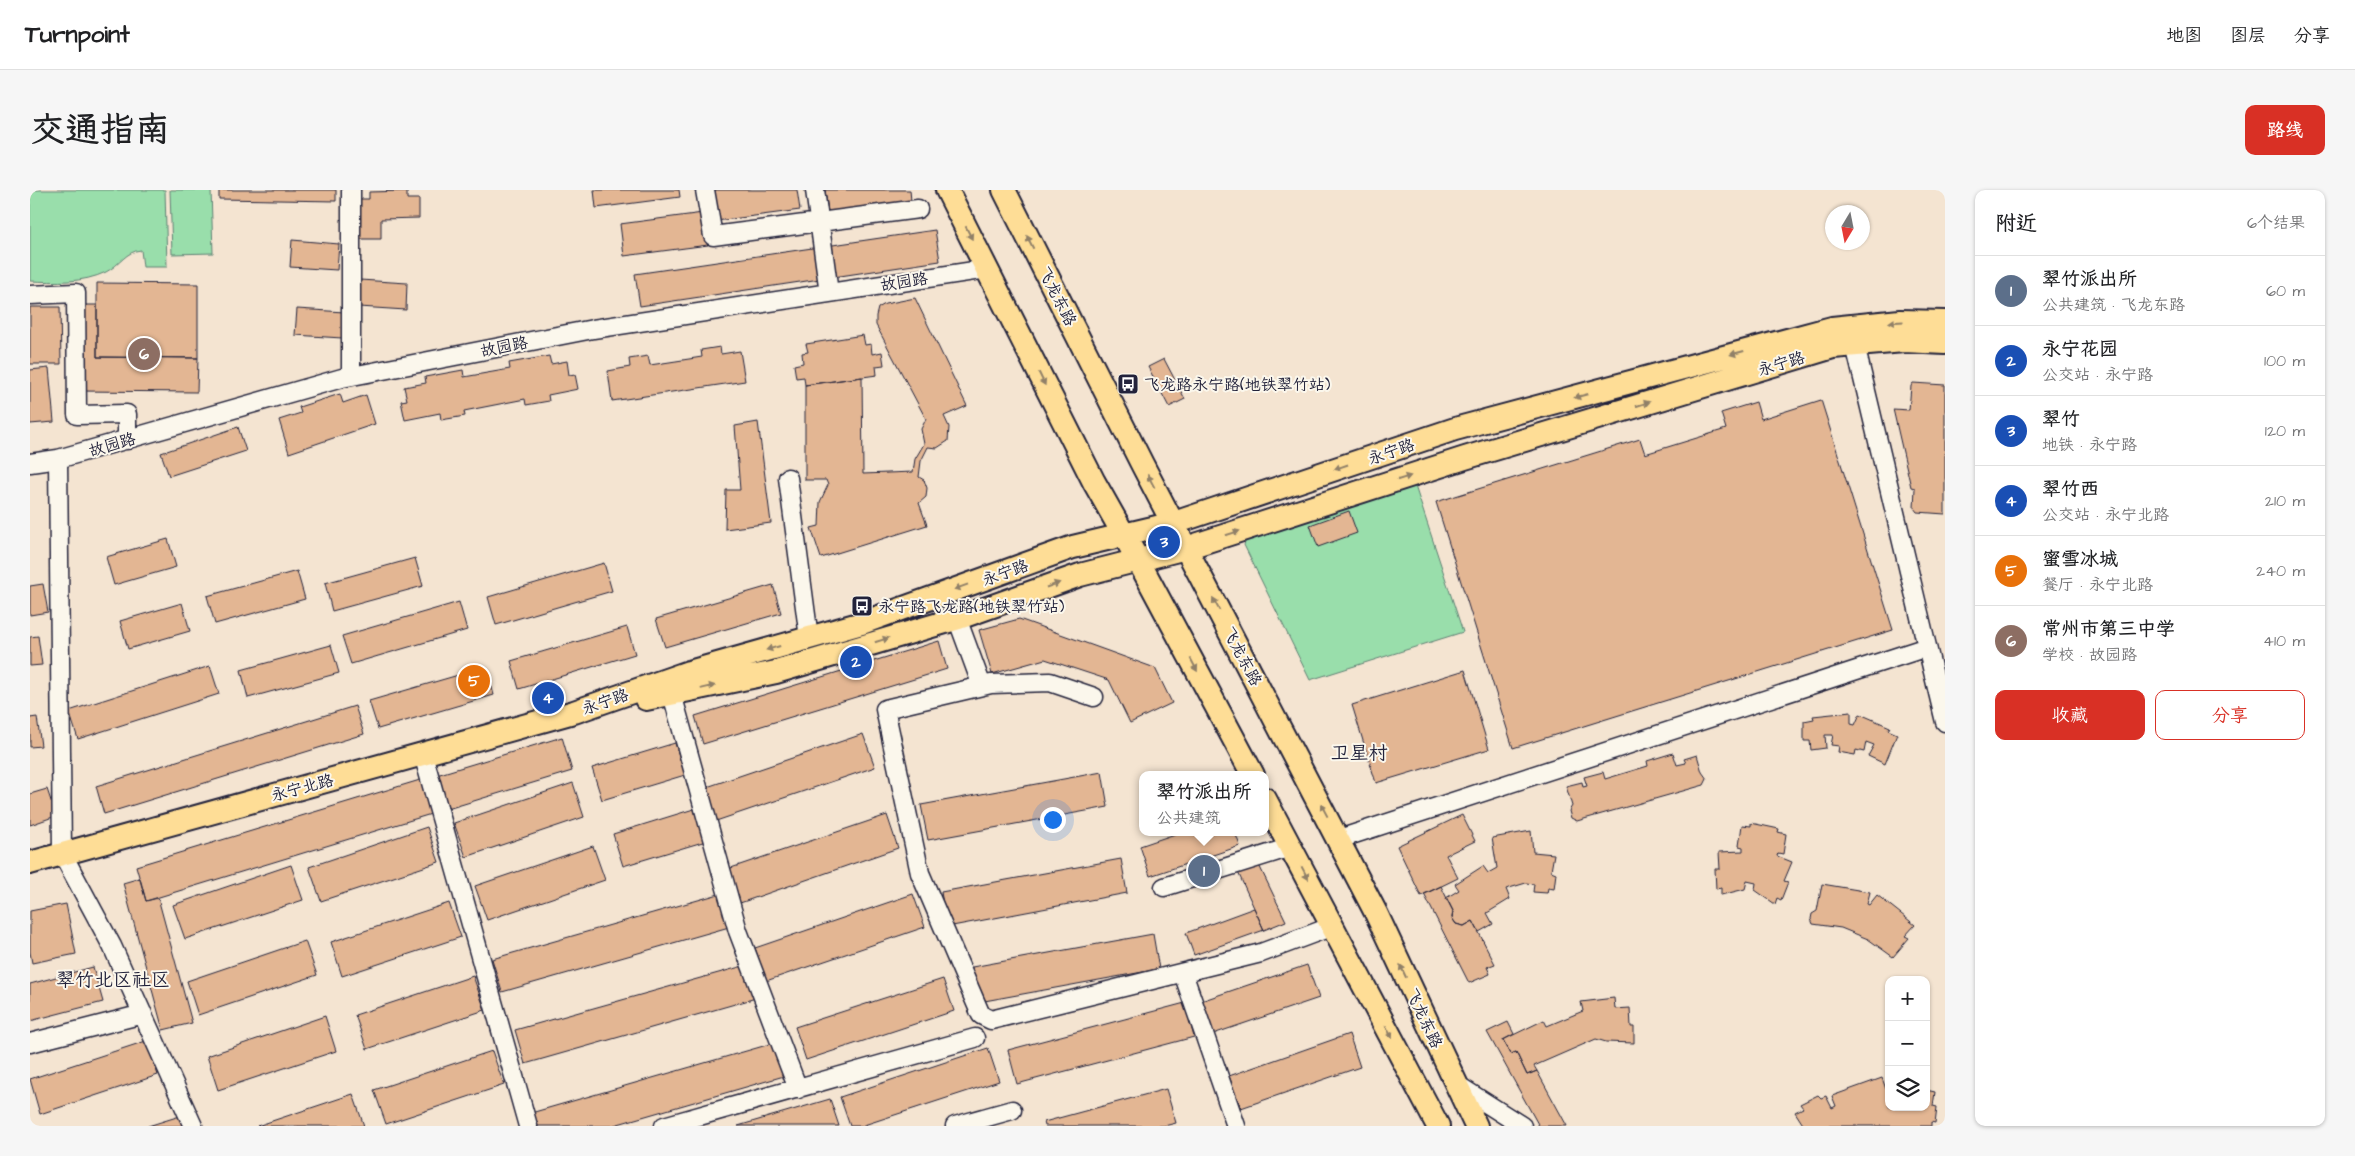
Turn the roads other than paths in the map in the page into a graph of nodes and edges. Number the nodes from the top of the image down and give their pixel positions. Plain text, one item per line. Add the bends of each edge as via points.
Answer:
1 (350, 190) edge
2 (705, 190) edge
3 (815, 190) edge
4 (947, 190) edge
5 (1004, 190) edge
6 (918, 209) dead end
7 (819, 222) junction
8 (987, 269) junction
9 (829, 293) junction
10 (30, 295) edge
11 (1945, 322) edge
12 (1945, 342) edge
13 (1855, 345) junction
14 (351, 376) junction
15 (127, 440) junction
16 (58, 459) junction
17 (30, 463) edge
18 (788, 478) dead end
19 (1174, 524) junction
20 (1123, 535) junction
21 (1186, 548) junction
22 (1138, 560) junction
23 (957, 618) junction
24 (809, 638) junction
25 (1927, 647) junction
26 (982, 686) junction
27 (672, 694) junction
28 (1094, 697) dead end
29 (574, 712) junction
30 (1945, 722) edge
31 (423, 754) junction
32 (1250, 771) edge
33 (1269, 806) edge
34 (1339, 839) junction
35 (1291, 847) junction
36 (62, 853) junction
37 (30, 863) edge
38 (1164, 887) dead end
39 (1333, 926) junction
40 (1183, 973) junction
41 (143, 1014) junction
42 (975, 1038) dead end
43 (30, 1043) edge
44 (1456, 1084) junction
45 (798, 1090) junction
46 (1012, 1110) dead end
47 (193, 1126) edge
48 (528, 1126) edge
49 (664, 1126) edge
50 (955, 1126) edge
51 (1236, 1126) edge
52 (1438, 1126) edge
53 (1476, 1126) edge
54 (1522, 1126) edge

1 - 14 street
2 - 7 street via 713,236
3 - 7 street
4 -> 8 main road
19 -> 5 main road, 飞龙东路
6 - 7 street
7 - 9 street
8 - 9 street, 故园路
8 -> 20 main road
9 - 14 street, 故园路 via 593,329
10 - 15 street via 76,293 78,415 127,414
11 -> 19 main road, 永宁路 via 1900,321 1832,328 1456,429
12 - 13 main road, 永宁路
21 -> 13 main road, 永宁路 via 1493,449 1833,347
13 - 25 street
14 - 15 street, 故园路
15 - 16 street, 故园路
16 - 17 street, 故园路
16 - 36 street
18 - 24 street
19 - 20 main road, 永宁路
19 - 21 main road, 飞龙东路
20 - 22 main road
20 -> 24 main road, 永宁路 via 1073,547 862,623
21 - 22 main road, 永宁路
34 -> 21 main road, 飞龙东路
23 -> 22 main road, 永宁路 via 1080,575
22 -> 32 main road
23 - 26 street
27 -> 23 main road, 永宁路 via 776,672
24 -> 29 main road, 永宁路 via 689,672
25 - 30 street
25 - 34 street
26 - 28 street via 1050,682
26 - 40 street via 885,709 920,873 981,1015 991,1020
27 - 29 main road, 永宁路
27 - 45 street via 738,931
29 - 31 main road, 永宁北路
31 - 36 main road, 永宁北路
31 - 48 street
33 - 35 main road
44 -> 34 main road, 飞龙东路
35 - 38 street
35 -> 39 main road
36 - 37 main road, 永宁北路
36 - 41 street via 112,946
39 - 40 street via 1261,953
39 -> 52 main road
40 - 51 street
41 - 43 street
41 - 47 street
42 - 45 street
44 - 53 main road, 飞龙东路
44 - 54 street
45 - 49 street
46 - 50 street

